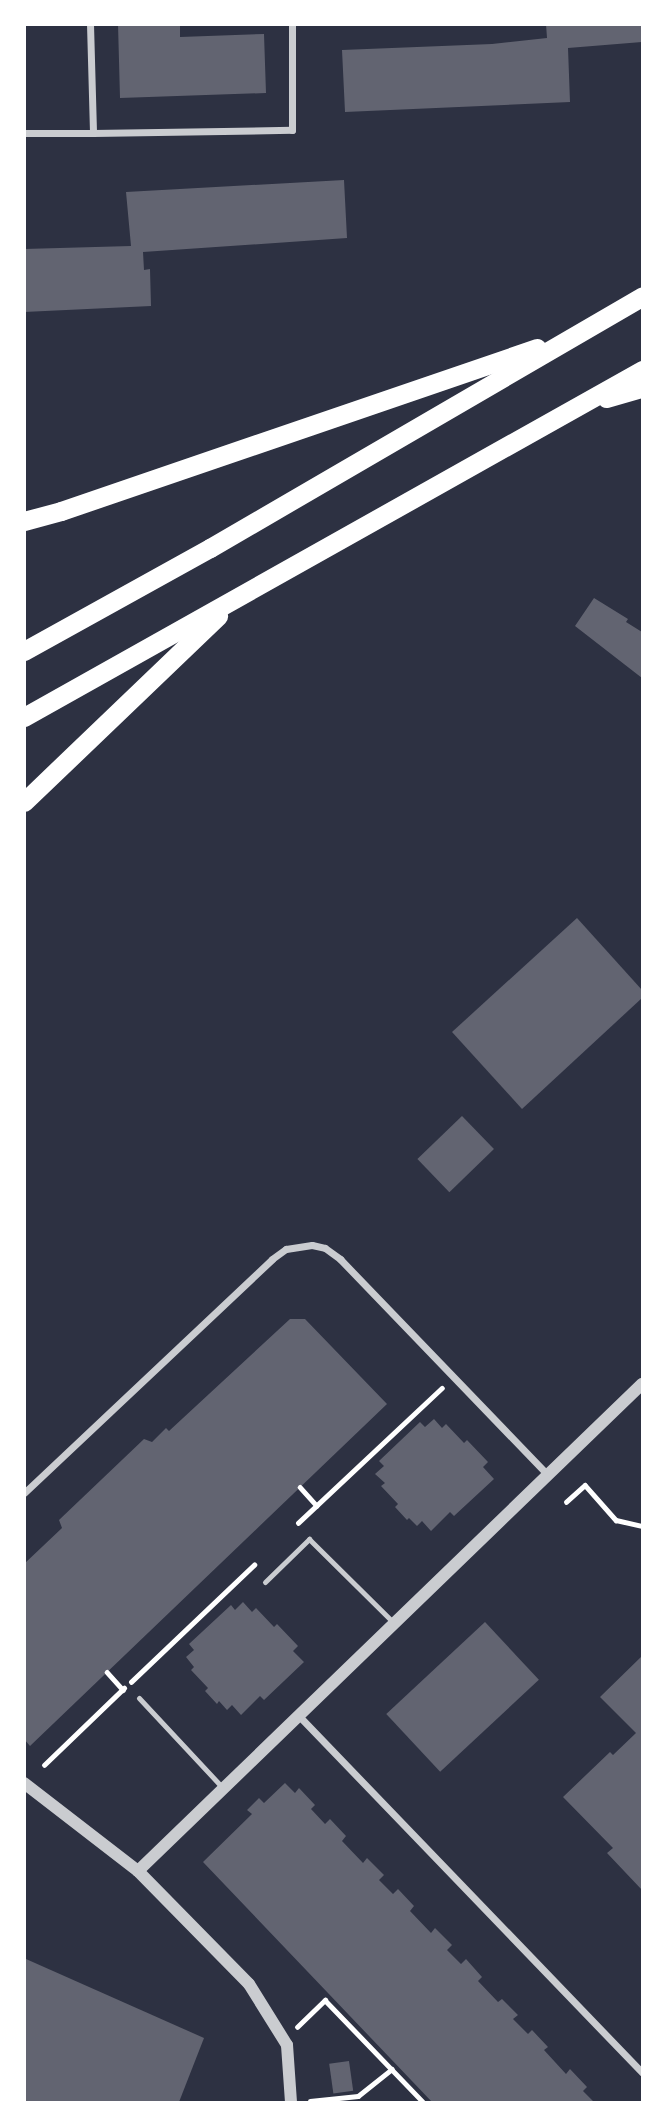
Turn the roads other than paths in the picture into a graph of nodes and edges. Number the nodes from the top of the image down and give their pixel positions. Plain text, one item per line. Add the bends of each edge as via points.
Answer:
1 (90, 24) edge
2 (292, 24) edge
3 (24, 133) edge
4 (93, 133) junction
5 (642, 297) edge
6 (576, 334) junction
7 (642, 370) edge
8 (642, 388) edge
9 (572, 409) junction
10 (61, 511) junction
11 (24, 521) edge
12 (24, 530) edge
13 (238, 596) junction
14 (24, 651) edge
15 (24, 716) edge
16 (24, 802) edge
17 (642, 1384) edge
18 (548, 1475) junction
19 (24, 1493) edge
20 (265, 1582) dead end
21 (395, 1625) junction
22 (139, 1698) dead end
23 (299, 1716) junction
24 (24, 1783) edge
25 (223, 1788) junction
26 (138, 1871) junction
27 (642, 2073) edge
28 (291, 2102) edge

1 - 4 street
2 - 4 street via 292,130
3 - 4 street
5 - 6 highway
6 - 10 highway
6 - 14 highway
7 - 9 highway
8 - 9 highway
9 - 13 highway
10 - 11 highway
10 - 12 highway
13 - 15 highway
13 - 16 highway
17 - 18 street
18 - 19 street via 340,1259 325,1248 299,1245 272,1259
18 - 21 street
20 - 21 lane via 309,1539
21 - 23 street
22 - 25 lane
23 - 25 street
23 - 27 street
24 - 26 street
25 - 26 street
26 - 28 street via 249,1984 284,2039

